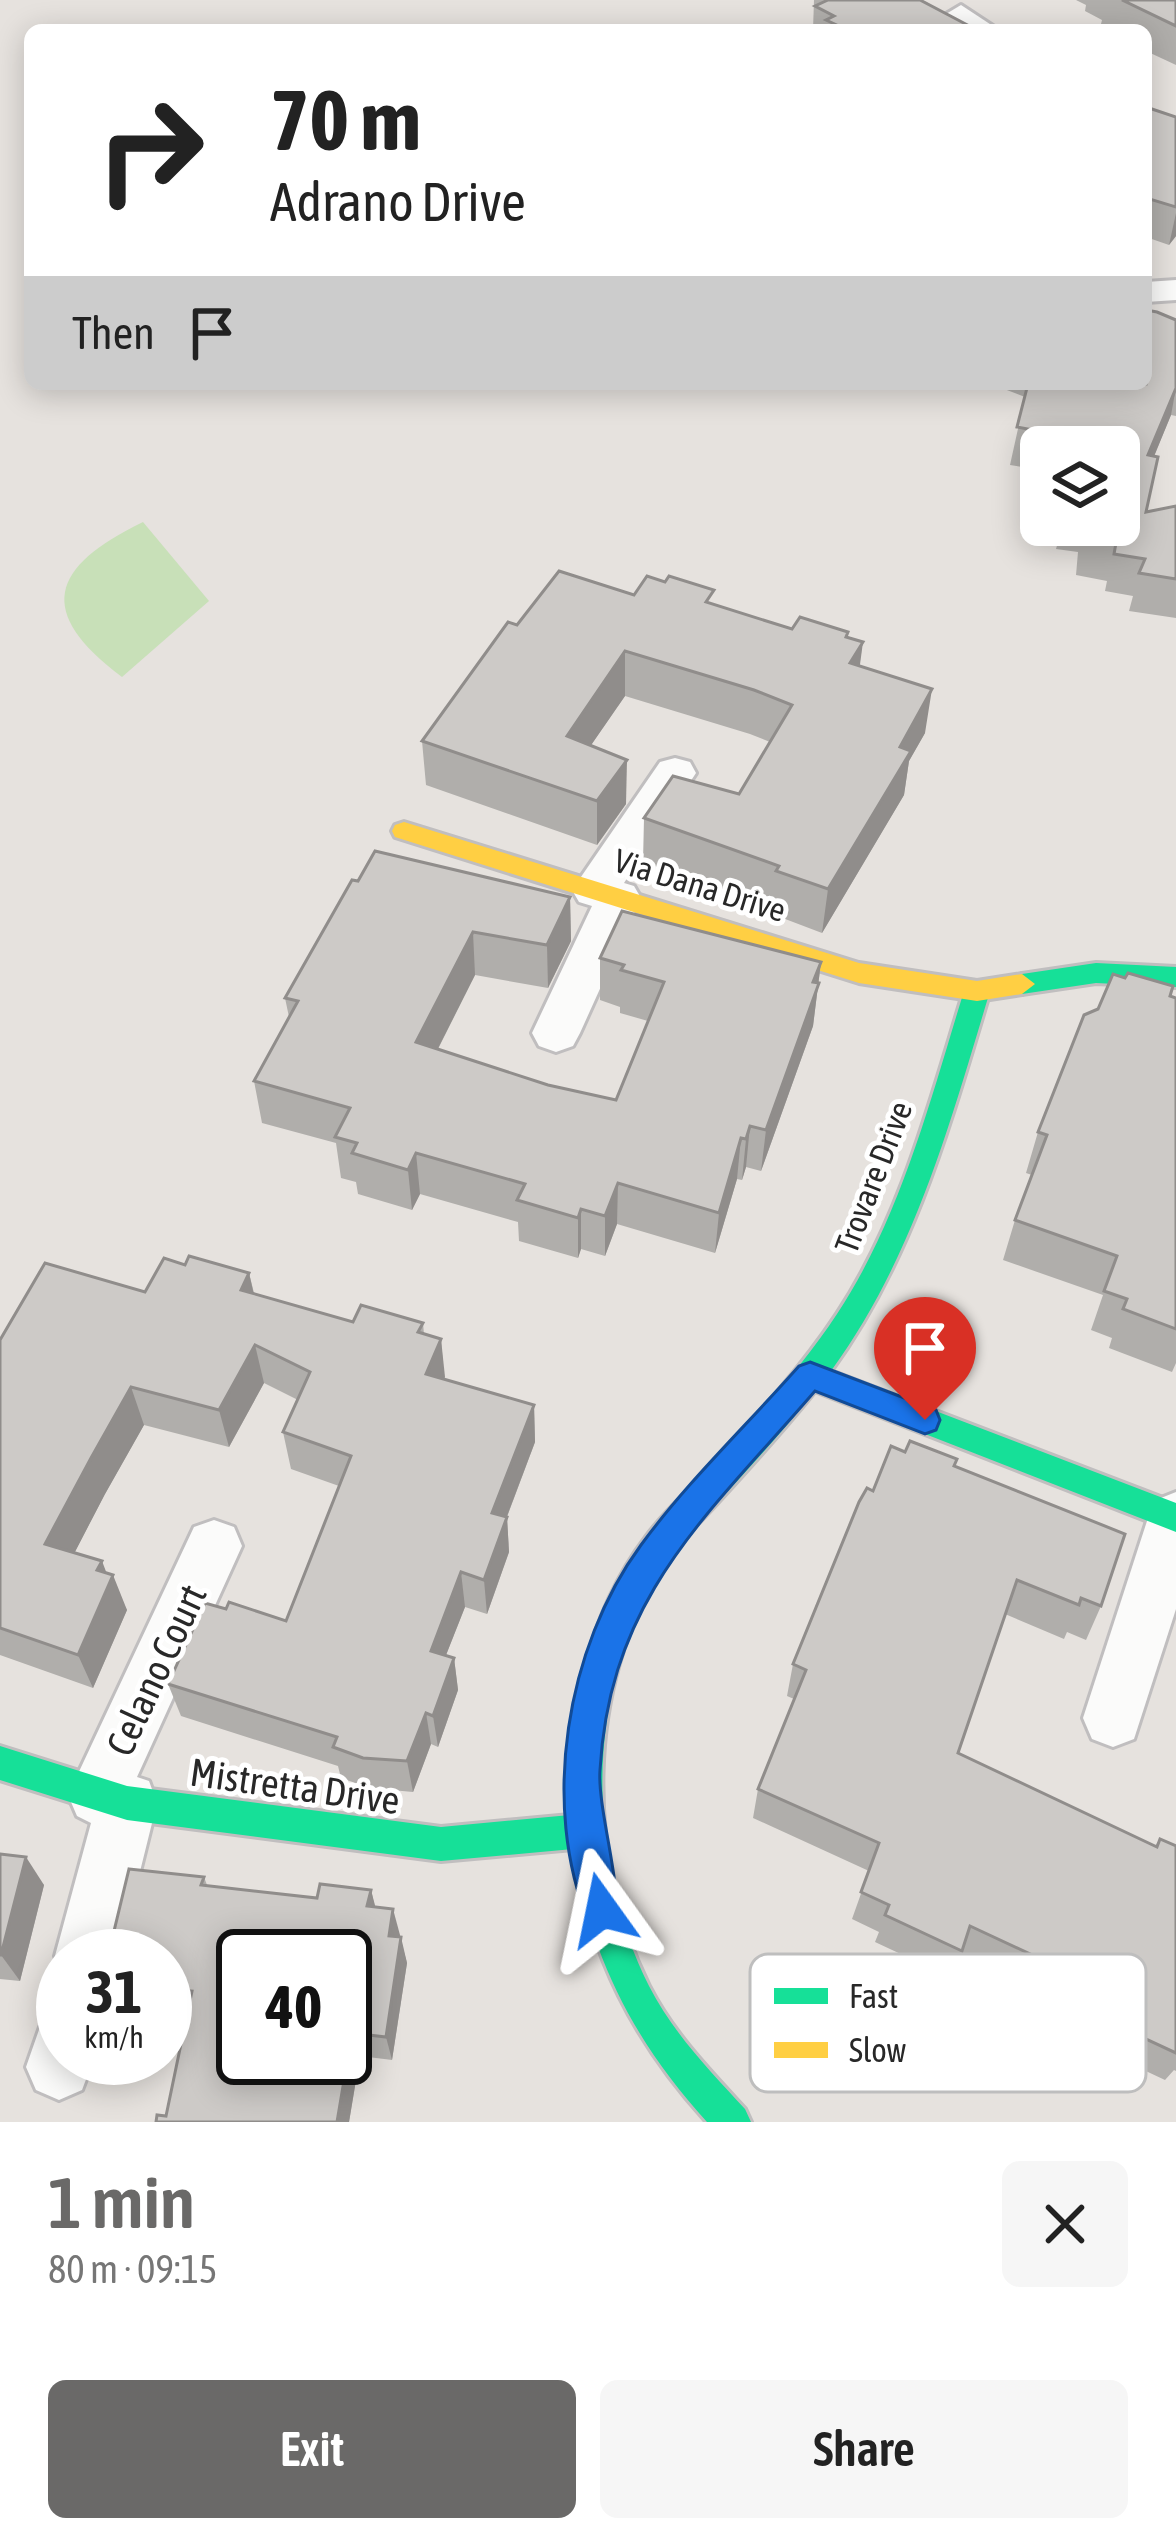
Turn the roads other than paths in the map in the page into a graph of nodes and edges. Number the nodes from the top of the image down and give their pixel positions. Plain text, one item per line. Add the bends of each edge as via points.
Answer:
1 (675, 772) edge
2 (404, 831) dead end
3 (607, 894) junction
4 (1176, 977) edge
5 (977, 991) junction
6 (556, 1033) dead end
7 (810, 1376) junction
8 (1176, 1518) edge
9 (214, 1546) dead end
10 (1113, 1718) dead end
11 (0, 1763) edge
12 (113, 1799) junction
13 (585, 1831) junction
14 (91, 1929) edge
15 (732, 2122) edge

1 - 3 street
2 - 3 street, Via Dana Drive
3 - 5 street, Via Dana Drive via 860,973
3 - 6 street
4 - 5 street, Via Dana Drive via 1096,973
5 - 7 street, Trovare Drive via 897,1230
7 - 8 street
7 - 13 street, Trovare Drive via 651,1557 613,1628 592,1687
8 - 10 street
9 - 12 street, Celano Court
11 - 12 street, Mistretta Drive
12 - 13 street, Mistretta Drive via 441,1844
12 - 14 street, Celano Court
13 - 15 street, Trovare Drive via 628,1978 664,2044

